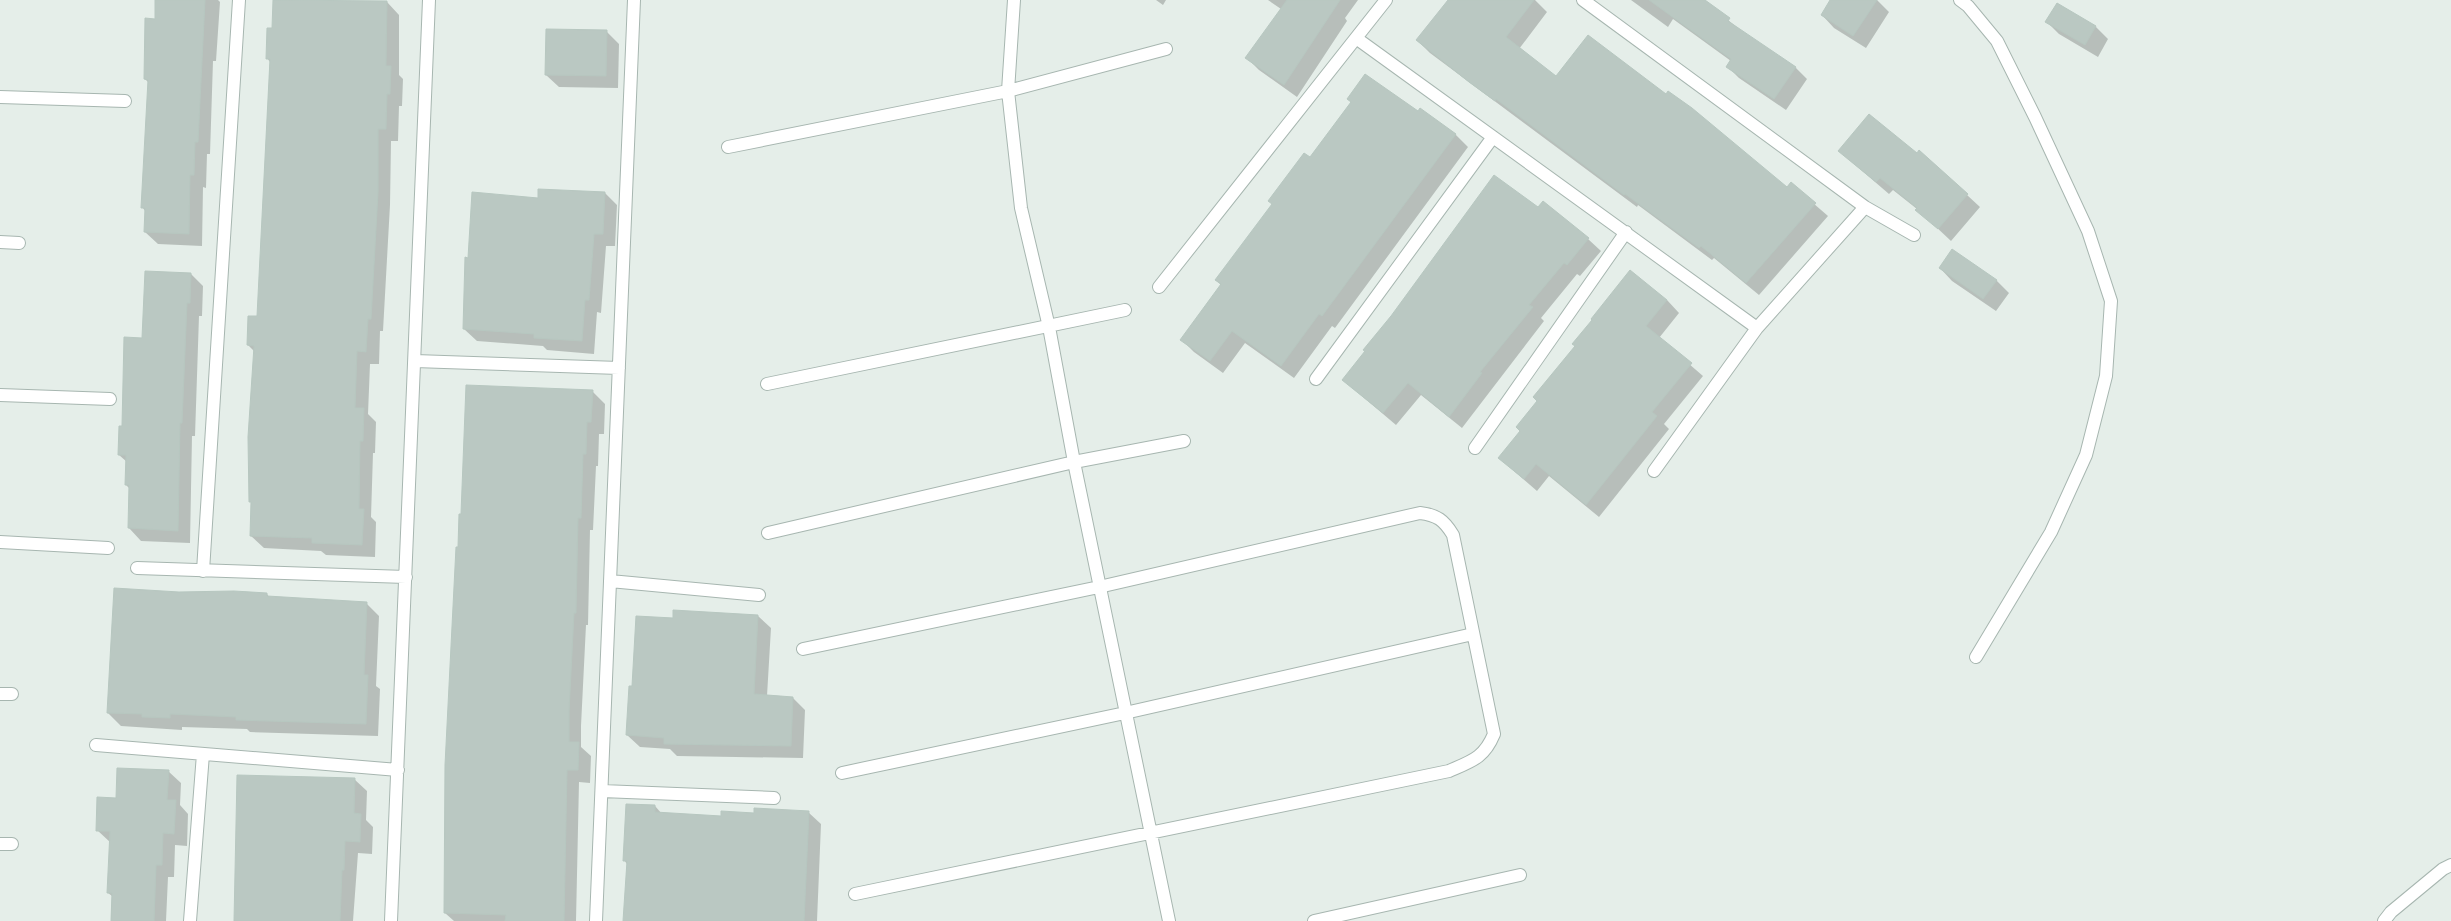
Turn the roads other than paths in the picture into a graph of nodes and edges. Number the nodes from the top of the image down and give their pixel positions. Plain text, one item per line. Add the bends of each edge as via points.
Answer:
1 (239, 0) edge
2 (429, 0) edge
3 (634, 0) edge
4 (1014, 0) edge
5 (1386, 0) edge
6 (1583, 0) edge
7 (1960, 0) edge
8 (1356, 38) junction
9 (1166, 50) dead end
10 (1008, 91) junction
11 (0, 97) edge
12 (125, 101) dead end
13 (1493, 137) junction
14 (728, 147) dead end
15 (1865, 207) junction
16 (1626, 232) junction
17 (1914, 235) dead end
18 (0, 242) edge
19 (19, 243) dead end
20 (1159, 287) dead end
21 (1125, 310) dead end
22 (1049, 326) junction
23 (1758, 328) junction
24 (415, 361) junction
25 (619, 368) junction
26 (1316, 380) dead end
27 (767, 384) dead end
28 (0, 395) edge
29 (110, 399) dead end
30 (1184, 441) dead end
31 (1475, 448) dead end
32 (1074, 462) junction
33 (1654, 471) dead end
34 (768, 533) dead end
35 (0, 542) edge
36 (108, 548) dead end
37 (137, 568) dead end
38 (203, 571) junction
39 (406, 577) junction
40 (610, 581) junction
41 (1099, 586) junction
42 (759, 595) dead end
43 (1473, 634) junction
44 (803, 649) dead end
45 (1976, 656) dead end
46 (0, 694) edge
47 (12, 694) dead end
48 (1125, 713) junction
49 (96, 745) dead end
50 (203, 754) junction
51 (398, 770) junction
52 (842, 773) dead end
53 (602, 791) junction
54 (774, 798) dead end
55 (1150, 834) junction
56 (2451, 865) edge
57 (1520, 876) dead end
58 (856, 894) dead end
59 (190, 921) edge
60 (391, 921) edge
61 (596, 921) edge
62 (1169, 921) edge
63 (1314, 921) edge
64 (2384, 921) edge

1 - 38 street
2 - 24 street
3 - 25 street
4 - 10 street
5 - 8 street
6 - 15 street
7 - 45 street via 1997,41 2035,116 2088,231 2111,301 2106,376 2086,455 2051,532
8 - 13 street
8 - 20 street
9 - 10 street
10 - 14 street
10 - 22 street via 1021,208
11 - 12 street
13 - 16 street
13 - 26 street
15 - 17 street
15 - 23 street
16 - 23 street
16 - 31 street
18 - 19 street
21 - 22 street
22 - 27 street
22 - 32 street
23 - 33 street
24 - 25 street
24 - 39 street
25 - 40 street
28 - 29 street
30 - 32 street
32 - 34 street
32 - 41 street
35 - 36 street
37 - 38 street
38 - 39 street
39 - 51 street
40 - 42 street
40 - 53 street
41 - 43 street via 1406,516 1430,514 1445,522 1453,535
41 - 44 street
41 - 48 street
43 - 48 street
43 - 55 street via 1494,734 1489,747 1480,757 1449,771
46 - 47 street
48 - 52 street
48 - 55 street
49 - 50 street
50 - 51 street
50 - 59 street
51 - 60 street
53 - 54 street
53 - 61 street
55 - 58 street
55 - 62 street
56 - 64 street via 2397,907
57 - 63 street

